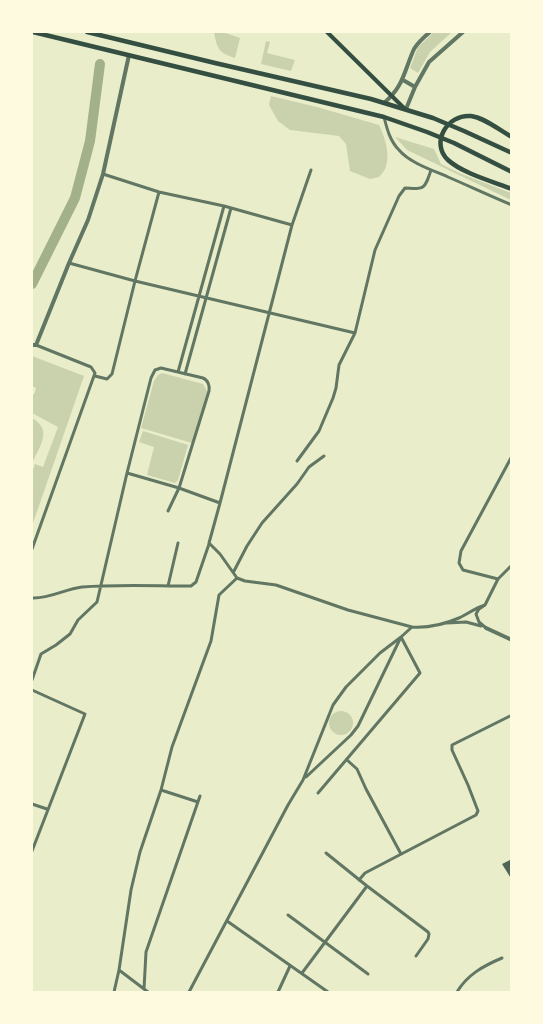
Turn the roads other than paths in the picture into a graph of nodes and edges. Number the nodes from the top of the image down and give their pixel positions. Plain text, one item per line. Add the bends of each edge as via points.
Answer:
1 (33, 32) edge
2 (87, 32) edge
3 (327, 32) edge
4 (430, 32) edge
5 (463, 32) edge
6 (129, 55) junction
7 (403, 80) junction
8 (415, 87) junction
9 (392, 95) junction
10 (384, 102) junction
11 (406, 109) junction
12 (384, 117) junction
13 (512, 137) edge
14 (512, 153) edge
15 (310, 170) dead end
16 (431, 170) junction
17 (512, 172) edge
18 (103, 174) junction
19 (512, 189) edge
20 (159, 192) junction
21 (512, 205) edge
22 (224, 206) junction
23 (231, 208) junction
24 (292, 225) junction
25 (69, 263) junction
26 (135, 281) junction
27 (199, 295) junction
28 (207, 298) junction
29 (270, 313) junction
30 (355, 333) junction
31 (34, 345) edge
32 (178, 372) junction
33 (185, 374) junction
34 (95, 376) junction
35 (324, 456) dead end
36 (512, 456) edge
37 (297, 461) dead end
38 (129, 474) junction
39 (179, 488) junction
40 (220, 503) junction
41 (168, 511) dead end
42 (178, 543) dead end
43 (209, 543) junction
44 (32, 549) edge
45 (512, 565) edge
46 (234, 571) junction
47 (237, 578) junction
48 (498, 579) junction
49 (100, 586) junction
50 (168, 586) junction
51 (32, 598) edge
52 (485, 605) junction
53 (441, 624) junction
54 (412, 627) junction
55 (486, 628) junction
56 (401, 637) junction
57 (512, 640) edge
58 (32, 680) edge
59 (32, 690) edge
60 (512, 715) edge
61 (347, 760) junction
62 (303, 780) junction
63 (161, 790) junction
64 (318, 793) dead end
65 (200, 796) dead end
66 (198, 802) junction
67 (32, 804) edge
68 (48, 810) junction
69 (32, 851) edge
70 (326, 853) dead end
71 (401, 854) junction
72 (359, 880) junction
73 (367, 886) junction
74 (288, 915) dead end
75 (227, 921) junction
76 (326, 942) junction
77 (416, 956) dead end
78 (502, 958) dead end
79 (290, 966) junction
80 (119, 970) junction
81 (302, 973) junction
82 (368, 974) dead end
83 (144, 989) junction
84 (114, 993) edge
85 (148, 993) edge
86 (189, 993) edge
87 (278, 993) edge
88 (328, 993) edge
89 (456, 993) edge

1 - 6 highway
2 - 10 highway
3 - 9 main road
4 - 7 street via 415,47
5 - 8 street via 429,62
6 - 12 highway
6 - 18 street
7 - 8 street
7 - 9 street
8 - 11 street
9 - 10 street
9 - 11 main road
10 - 11 highway
11 - 14 highway
12 - 16 street via 391,140 400,152
12 - 17 highway via 454,143
13 - 19 highway via 482,119 464,116 446,126 441,142 445,156 455,165
15 - 24 street
16 - 21 street
16 - 30 street via 423,188 405,188 399,196 375,250
18 - 20 street
18 - 25 street
20 - 22 street
20 - 26 street
22 - 23 street
22 - 27 street
23 - 24 street
23 - 28 street
24 - 29 street
25 - 26 street
25 - 31 street
26 - 27 street
26 - 34 street via 112,374 105,379
27 - 28 street
27 - 32 street
28 - 29 street
28 - 33 street
29 - 30 street
29 - 40 street
30 - 37 street via 339,365 333,398 319,430
31 - 34 street via 92,367
32 - 33 street
32 - 38 street via 158,368 153,372
33 - 39 street via 205,379 210,389
34 - 44 street
35 - 46 street via 309,467 262,523
36 - 48 street via 461,551 459,563 464,570
38 - 39 street
38 - 49 street
39 - 40 street
39 - 41 street
40 - 43 street
42 - 50 street
43 - 46 street
43 - 50 street via 194,585
45 - 48 street
46 - 47 street
47 - 54 street via 276,585
47 - 63 street via 219,595 211,641 172,747
48 - 52 street
49 - 50 street
49 - 51 street
49 - 58 street via 97,602 70,634 41,654
52 - 53 street
52 - 55 street via 476,614 478,622
53 - 54 street
53 - 55 street via 466,622
54 - 56 street
55 - 57 street
56 - 61 street via 420,673
56 - 62 street via 358,726
56 - 62 street via 339,696
59 - 68 street via 85,714
60 - 71 street via 452,746 478,811 476,815
61 - 64 street
61 - 71 street via 357,769
62 - 75 street
63 - 66 street
63 - 80 street via 131,890
65 - 66 street
66 - 83 street via 146,952
67 - 68 street
68 - 69 street
70 - 72 street
71 - 72 street
72 - 73 street
73 - 76 street
73 - 77 street via 428,932 428,939
74 - 76 street
75 - 79 street
75 - 86 street
76 - 81 street
76 - 82 street
78 - 89 street via 477,970
79 - 81 street
79 - 87 street
80 - 83 street
80 - 84 street
81 - 88 street
83 - 85 street

